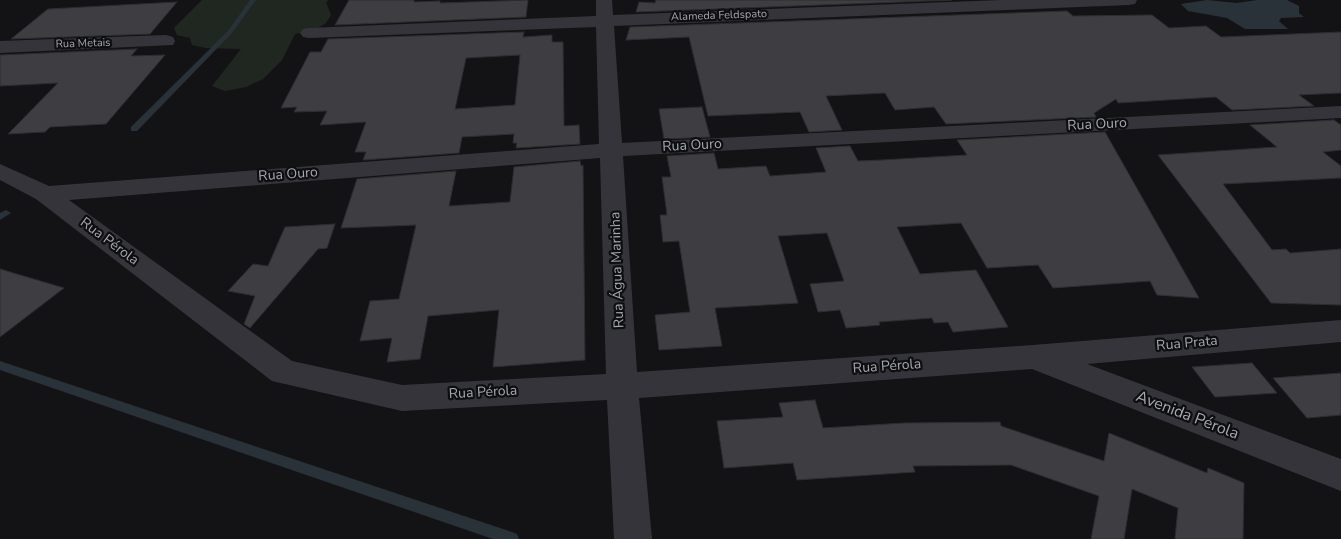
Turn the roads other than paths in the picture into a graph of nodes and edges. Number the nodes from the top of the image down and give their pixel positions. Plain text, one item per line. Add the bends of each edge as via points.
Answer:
1 (1129, 0) edge
2 (604, 10) edge
3 (309, 34) dead end
4 (166, 41) dead end
5 (0, 48) edge
6 (1341, 112) edge
7 (613, 150) junction
8 (0, 171) edge
9 (45, 194) junction
10 (1341, 331) edge
11 (1033, 356) junction
12 (622, 386) junction
13 (1341, 475) edge
14 (633, 539) edge

1 - 2 street, Alameda Feldspato
2 - 3 street, Alameda Feldspato
2 - 7 street, Rua Água Marinha
4 - 5 street, Rua Metais
6 - 7 street, Rua Ouro
7 - 9 street, Rua Ouro
7 - 12 street, Rua Água Marinha
8 - 9 street, Rua Pérola
9 - 12 street, Rua Pérola via 283,372 402,398
10 - 11 street, Rua Prata
11 - 12 street, Rua Pérola
11 - 13 street, Avenida Pérola
12 - 14 street, Rua Água Marinha

